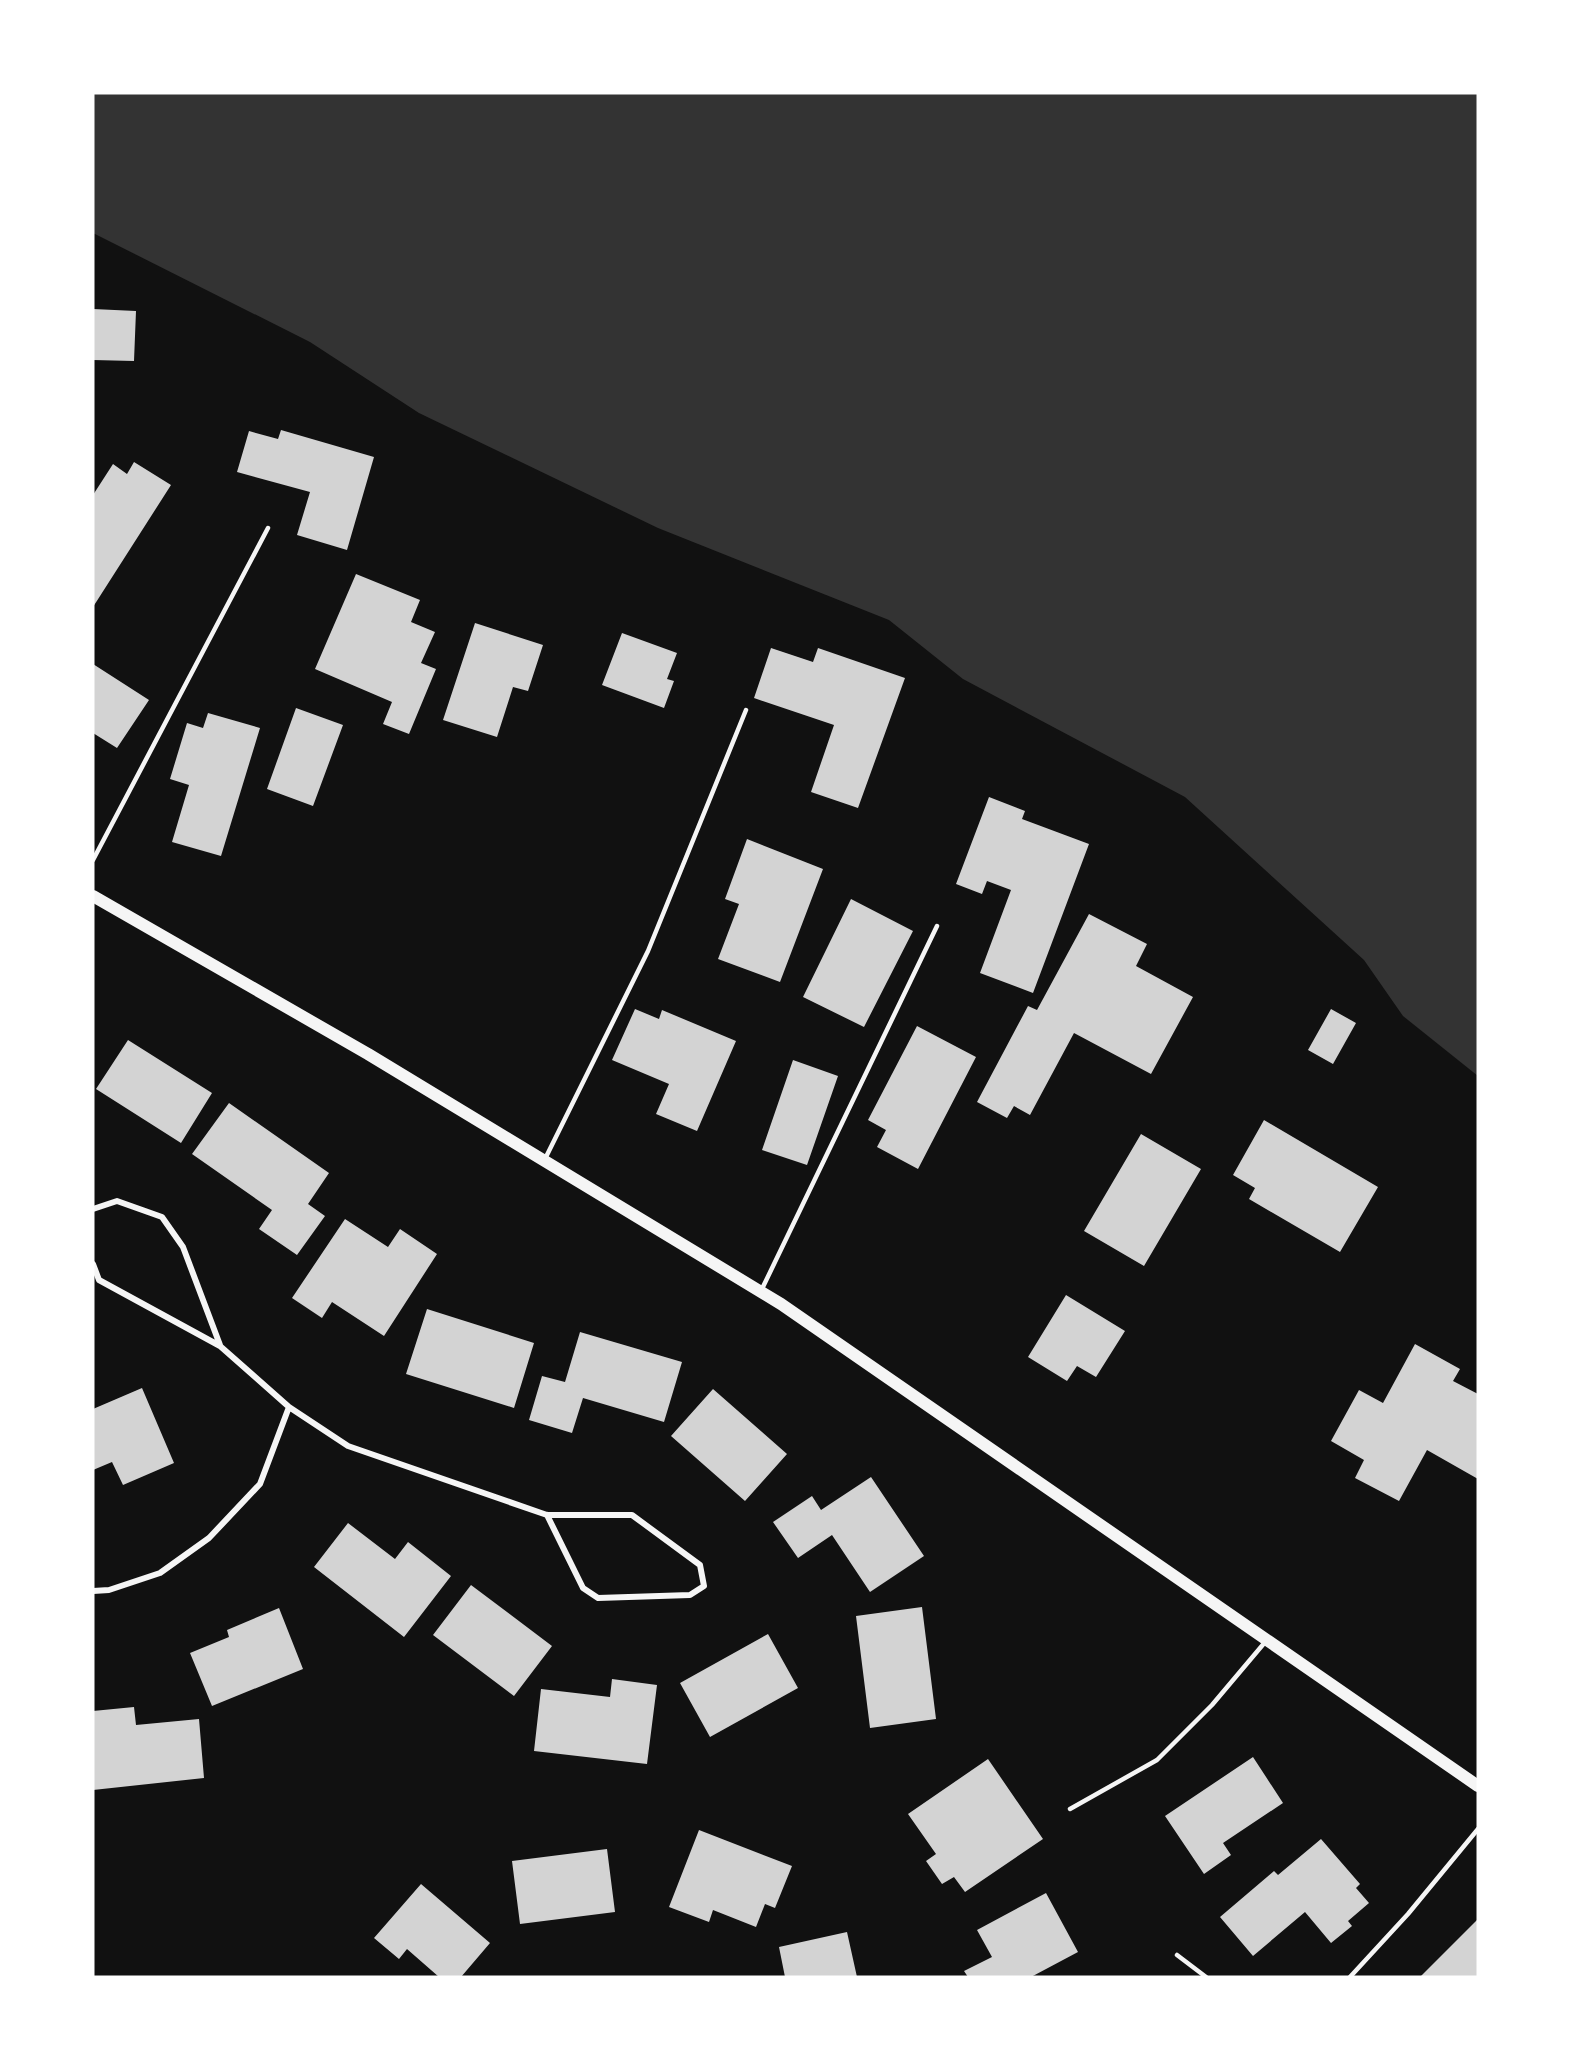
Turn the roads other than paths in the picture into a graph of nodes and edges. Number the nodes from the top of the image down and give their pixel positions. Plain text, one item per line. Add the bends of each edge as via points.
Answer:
1 (268, 528) dead end
2 (746, 710) dead end
3 (93, 860) edge
4 (93, 896) edge
5 (937, 926) dead end
6 (544, 1160) junction
7 (93, 1209) edge
8 (93, 1264) edge
9 (761, 1292) junction
10 (220, 1346) junction
11 (289, 1407) junction
12 (547, 1515) junction
13 (93, 1591) edge
14 (1267, 1641) junction
15 (1478, 1786) edge
16 (1070, 1809) dead end
17 (1478, 1829) edge
18 (1177, 1955) dead end
19 (1206, 1977) edge
20 (1350, 1977) edge

1 - 3 lane
2 - 6 lane via 648,951
4 - 6 main road
5 - 9 lane
6 - 9 main road
7 - 10 street via 117,1201 162,1217 183,1247
8 - 10 street via 99,1281
9 - 14 main road
10 - 11 street
11 - 12 street via 348,1446
11 - 13 street via 260,1484 209,1538 160,1573 110,1590
12 - 12 street via 632,1515 700,1565 704,1586 690,1595 598,1598 583,1588
14 - 15 main road
14 - 16 lane via 1212,1705 1157,1760
17 - 20 lane
18 - 19 lane

